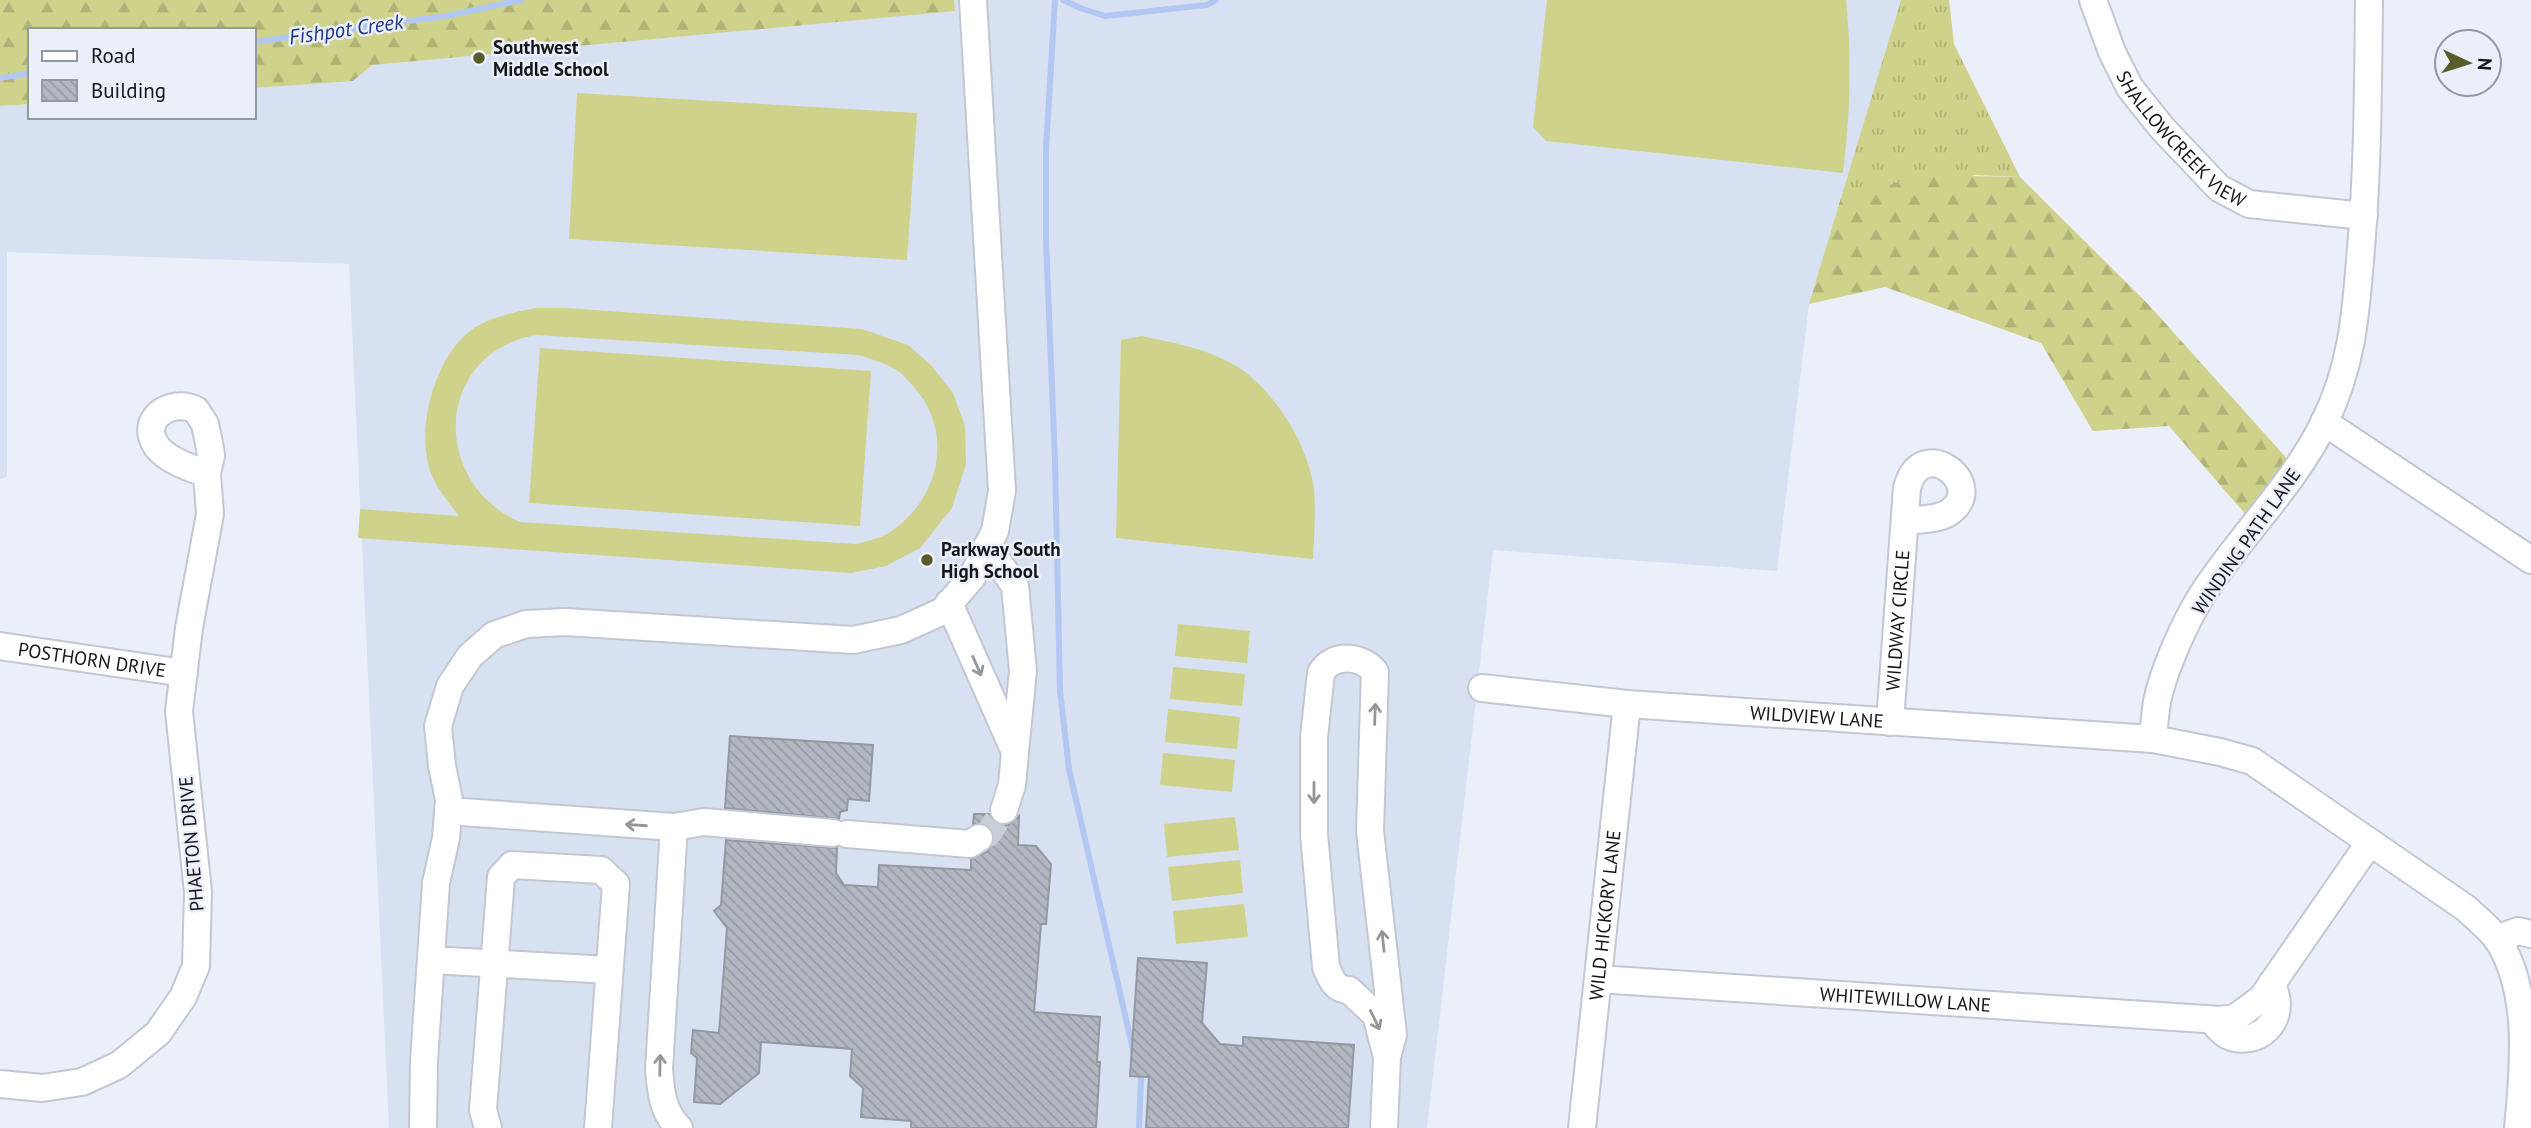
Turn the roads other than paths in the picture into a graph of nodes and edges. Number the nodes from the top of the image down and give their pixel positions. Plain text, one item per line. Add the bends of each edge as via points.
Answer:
1 (973, 0) edge
2 (2093, 0) edge
3 (2369, 0) edge
4 (2364, 216) junction
5 (2324, 422) junction
6 (207, 474) dead end
7 (1906, 521) dead end
8 (987, 546) junction
9 (2531, 560) edge
10 (949, 603) junction
11 (0, 646) edge
12 (184, 673) junction
13 (1482, 688) dead end
14 (1628, 704) junction
15 (1890, 722) junction
16 (2153, 739) junction
17 (1014, 752) junction
18 (1004, 810) tunnel mouth
19 (448, 811) junction
20 (674, 827) junction
21 (979, 838) tunnel mouth
22 (2370, 842) junction
23 (2531, 934) edge
24 (2497, 939) junction
25 (431, 960) junction
26 (493, 964) junction
27 (609, 970) junction
28 (1387, 979) junction
29 (1598, 979) junction
30 (2526, 981) edge
31 (1349, 990) junction
32 (1387, 1057) junction
33 (0, 1084) edge
34 (423, 1128) edge
35 (488, 1128) edge
36 (598, 1128) edge
37 (679, 1128) edge
38 (1384, 1128) edge
39 (1582, 1128) edge
40 (2518, 1128) edge

1 - 8 street via 1002,491 995,531
2 - 4 street, SHALLOWCREEK VIEW via 2130,88 2219,188 2249,204
3 - 4 street, WINDING PATH LANE
4 - 5 street, WINDING PATH LANE via 2355,328
5 - 9 street
5 - 16 street, WINDING PATH LANE via 2300,465 2202,596 2169,663 2157,701
6 - 12 street, PHAETON DRIVE via 210,514
7 - 15 street, WILDWAY CIRCLE
8 - 10 street via 972,576
8 - 17 street via 1015,586 1023,671
10 -> 17 street
10 - 19 street via 943,611 901,630 853,640 566,622 526,624 494,635 470,656 450,686 438,726
11 - 12 street, POSTHORN DRIVE
12 - 33 street, PHAETON DRIVE via 179,711 198,928 196,967 183,998 158,1033 118,1065 82,1082 42,1087
13 - 14 street, WILDVIEW LANE
14 - 15 street, WILDVIEW LANE
14 - 29 street, WILD HICKORY LANE
15 - 16 street, WILDVIEW LANE
16 - 22 street via 2252,761
17 - 18 street via 1012,785
20 -> 19 street
19 - 25 street via 436,883
20 - 21 street via 704,822 970,844
37 -> 20 street via 662,1100 659,1069
22 - 24 street via 2467,909
22 - 29 street, WHITEWILLOW LANE via 2262,998 2235,1018
23 - 24 street via 2518,932
24 - 30 street
25 - 26 street
25 - 34 street
26 - 27 street
26 - 27 street via 501,877 512,865 601,870 616,884
26 - 35 street via 484,1110
27 - 36 street
28 - 31 street
28 -> 31 street via 1370,831 1376,672 1349,658 1334,660 1321,673 1314,737 1314,834 1326,967 1333,983
28 - 32 street via 1393,1034
29 - 39 street, WILD HICKORY LANE
30 - 40 street via 2526,1052
31 -> 32 street via 1376,1015
32 - 38 street

